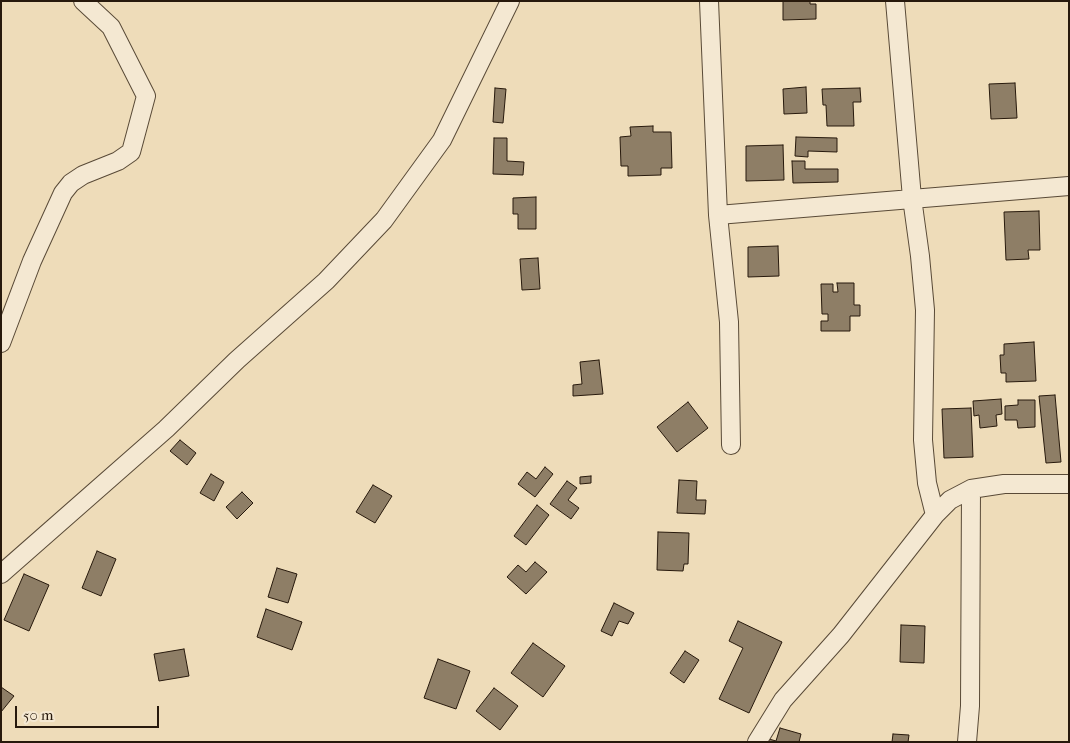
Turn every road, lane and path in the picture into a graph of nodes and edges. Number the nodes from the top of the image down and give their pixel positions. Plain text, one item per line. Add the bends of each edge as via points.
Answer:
1 (83, 1) edge
2 (510, 1) edge
3 (709, 1) edge
4 (895, 1) edge
5 (1069, 186) edge
6 (912, 198) junction
7 (718, 215) junction
8 (1, 343) edge
9 (732, 445) dead end
10 (1069, 484) edge
11 (971, 489) junction
12 (935, 515) junction
13 (2, 572) edge
14 (757, 742) edge
15 (967, 742) edge

1 - 8 street via 111,27 146,96 130,152 118,161 83,175 63,193
2 - 13 street via 442,140 384,220 326,281 166,429
3 - 7 street
4 - 6 street
5 - 6 street
6 - 7 street
6 - 12 street via 925,310 923,440 927,483
7 - 9 street via 729,322
10 - 11 street via 1004,484
11 - 12 street via 950,500
11 - 15 street
12 - 14 street via 841,635 783,700

